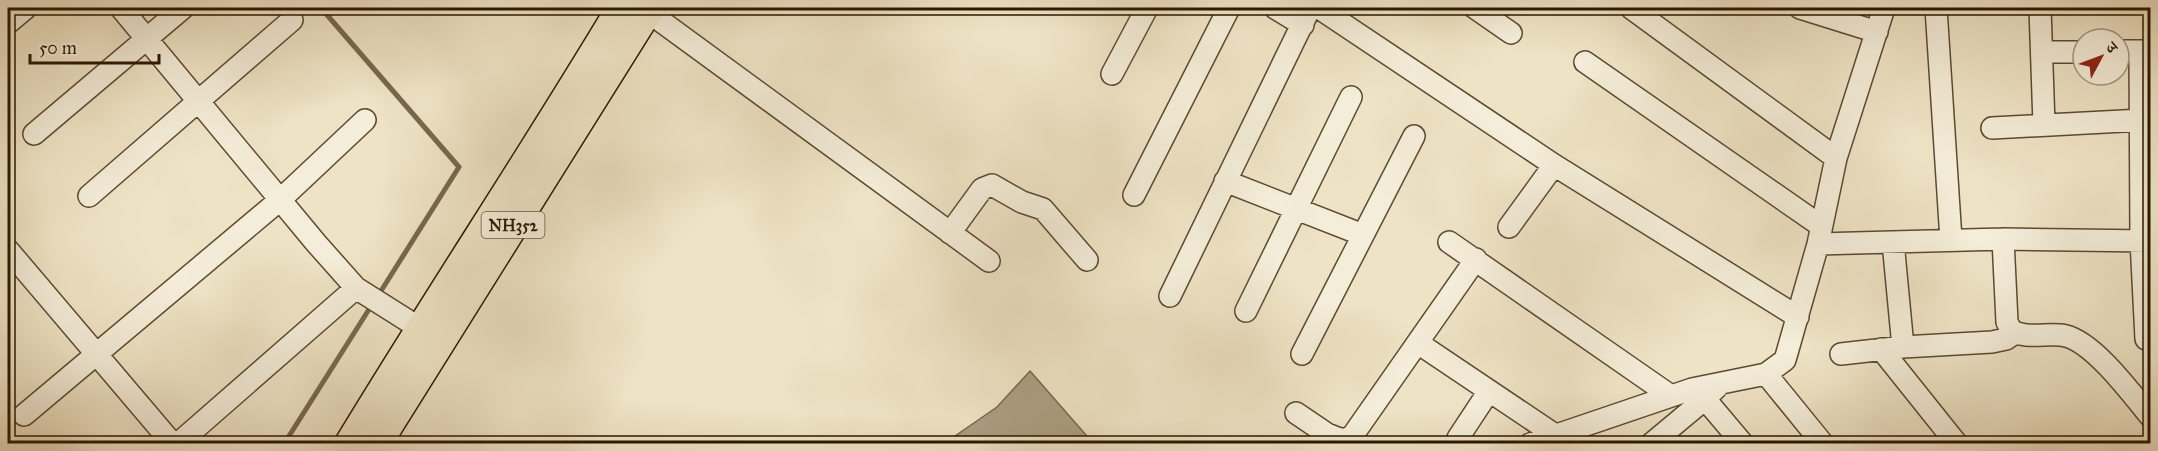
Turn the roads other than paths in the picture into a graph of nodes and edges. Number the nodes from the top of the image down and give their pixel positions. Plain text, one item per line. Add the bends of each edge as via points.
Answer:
1 (26, 8) edge
2 (121, 8) edge
3 (183, 8) edge
4 (1147, 8) edge
5 (1229, 8) edge
6 (1275, 8) edge
7 (1319, 8) edge
8 (1475, 8) edge
9 (1631, 8) edge
10 (1800, 8) edge
11 (1884, 8) edge
12 (1936, 8) edge
13 (2040, 8) edge
14 (640, 9) edge
15 (1307, 16) edge
16 (292, 20) dead end
17 (8, 23) edge
18 (1876, 32) junction
19 (1511, 33) dead end
20 (147, 37) junction
21 (2146, 51) edge
22 (2042, 52) junction
23 (2071, 52) edge
24 (1585, 62) dead end
25 (1112, 74) dead end
26 (1351, 97) dead end
27 (200, 101) junction
28 (365, 120) dead end
29 (2142, 120) junction
30 (2044, 125) junction
31 (1992, 128) dead end
32 (34, 134) dead end
33 (1414, 136) dead end
34 (1836, 158) junction
35 (1554, 165) junction
36 (1225, 181) junction
37 (1134, 195) dead end
38 (89, 196) dead end
39 (281, 199) junction
40 (1298, 209) junction
41 (1509, 227) dead end
42 (950, 233) junction
43 (1363, 235) junction
44 (1820, 235) junction
45 (2003, 239) junction
46 (1951, 240) junction
47 (2146, 241) edge
48 (1449, 242) dead end
49 (1893, 242) junction
50 (8, 252) edge
51 (1476, 259) junction
52 (1087, 260) dead end
53 (990, 261) dead end
54 (356, 288) junction
55 (1170, 296) dead end
56 (1246, 311) dead end
57 (1798, 317) junction
58 (2015, 333) junction
59 (430, 335) junction
60 (2146, 339) dead end
61 (1418, 343) junction
62 (1903, 347) junction
63 (1881, 349) junction
64 (97, 353) junction
65 (1302, 354) dead end
66 (1841, 354) dead end
67 (1766, 374) junction
68 (1720, 384) junction
69 (1489, 391) junction
70 (1671, 396) junction
71 (1705, 399) junction
72 (1296, 413) dead end
73 (24, 415) dead end
74 (2151, 416) edge
75 (1555, 435) junction
76 (1458, 438) dead end
77 (172, 443) edge
78 (350, 444) edge
79 (376, 444) edge
80 (1530, 444) edge
81 (1651, 444) edge
82 (1743, 444) edge
83 (1823, 444) edge
84 (1957, 444) edge

1 - 17 street
2 - 20 street
3 - 20 street
4 - 25 street
5 - 37 street
6 - 15 street
7 - 35 street
8 - 19 street
9 - 34 street
10 - 18 street
11 - 18 street
12 - 46 street
13 - 22 street
14 - 42 street
14 - 59 highway, NH352
15 - 36 street
16 - 27 street
18 - 34 street
20 - 27 street
20 - 32 street
21 - 29 street
22 - 23 street
22 - 30 street
24 - 44 street
26 - 40 street
27 - 38 street
27 - 39 street
28 - 39 street
29 - 30 street
29 - 47 street
30 - 31 street
33 - 43 street
34 - 44 street
35 - 41 street
35 - 57 street
36 - 40 street
36 - 55 street
39 - 54 street
39 - 64 street
40 - 43 street
40 - 56 street
42 - 52 street via 982,189 992,185 1043,209
42 - 53 street
43 - 65 street
44 - 49 street
44 - 57 street
45 - 46 street
45 - 47 street
45 - 58 street via 2007,322
46 - 49 street
47 - 60 street
48 - 51 street
49 - 62 street
50 - 64 street
51 - 61 street
51 - 70 street
54 - 59 street
54 - 77 street via 181,441
57 - 67 street via 1785,360
58 - 62 street via 1992,342
58 - 74 street via 2062,335 2078,341 2101,360
59 - 78 highway, NH352
59 - 79 highway, NH352
61 - 69 street
61 - 72 street via 1346,440 1327,434
62 - 63 street
63 - 66 street
63 - 84 street
64 - 73 street
64 - 77 street
67 - 68 street
67 - 83 street
68 - 70 street
68 - 71 street
69 - 75 street
69 - 76 street
70 - 75 street
71 - 81 street
71 - 82 street
75 - 80 street

